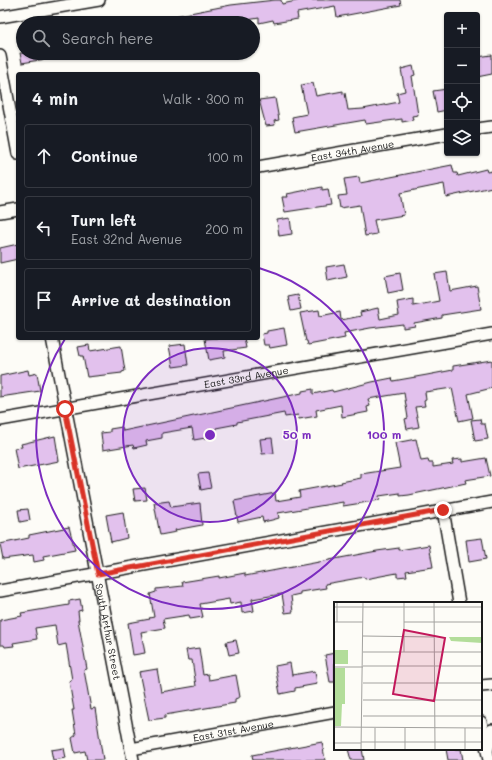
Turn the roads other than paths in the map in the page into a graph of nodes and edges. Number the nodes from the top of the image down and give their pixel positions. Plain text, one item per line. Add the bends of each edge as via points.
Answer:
1 (99, 0) edge
2 (0, 17) edge
3 (0, 56) edge
4 (492, 126) edge
5 (480, 128) edge
6 (444, 135) edge
7 (16, 143) edge
8 (260, 167) edge
9 (16, 209) edge
10 (0, 212) edge
11 (492, 334) edge
12 (52, 340) edge
13 (65, 409) junction
14 (0, 420) edge
15 (492, 502) edge
16 (443, 510) junction
17 (98, 574) junction
18 (0, 591) edge
19 (460, 602) edge
20 (492, 685) edge
21 (482, 686) edge
22 (334, 712) edge
23 (482, 727) edge
24 (492, 730) edge
25 (132, 755) edge
26 (488, 756) edge

1 - 2 street
3 - 7 street
4 - 5 street
6 - 8 street, East 34th Avenue
9 - 10 street
11 - 13 street, East 33rd Avenue
12 - 13 street, South Arthur Street
13 - 14 street, East 33rd Avenue
13 - 17 street, South Arthur Street
15 - 16 street
16 - 17 street
16 - 19 street
17 - 18 street
17 - 25 street, South Arthur Street
20 - 21 street
22 - 25 street, East 31st Avenue
23 - 26 street
24 - 26 street

